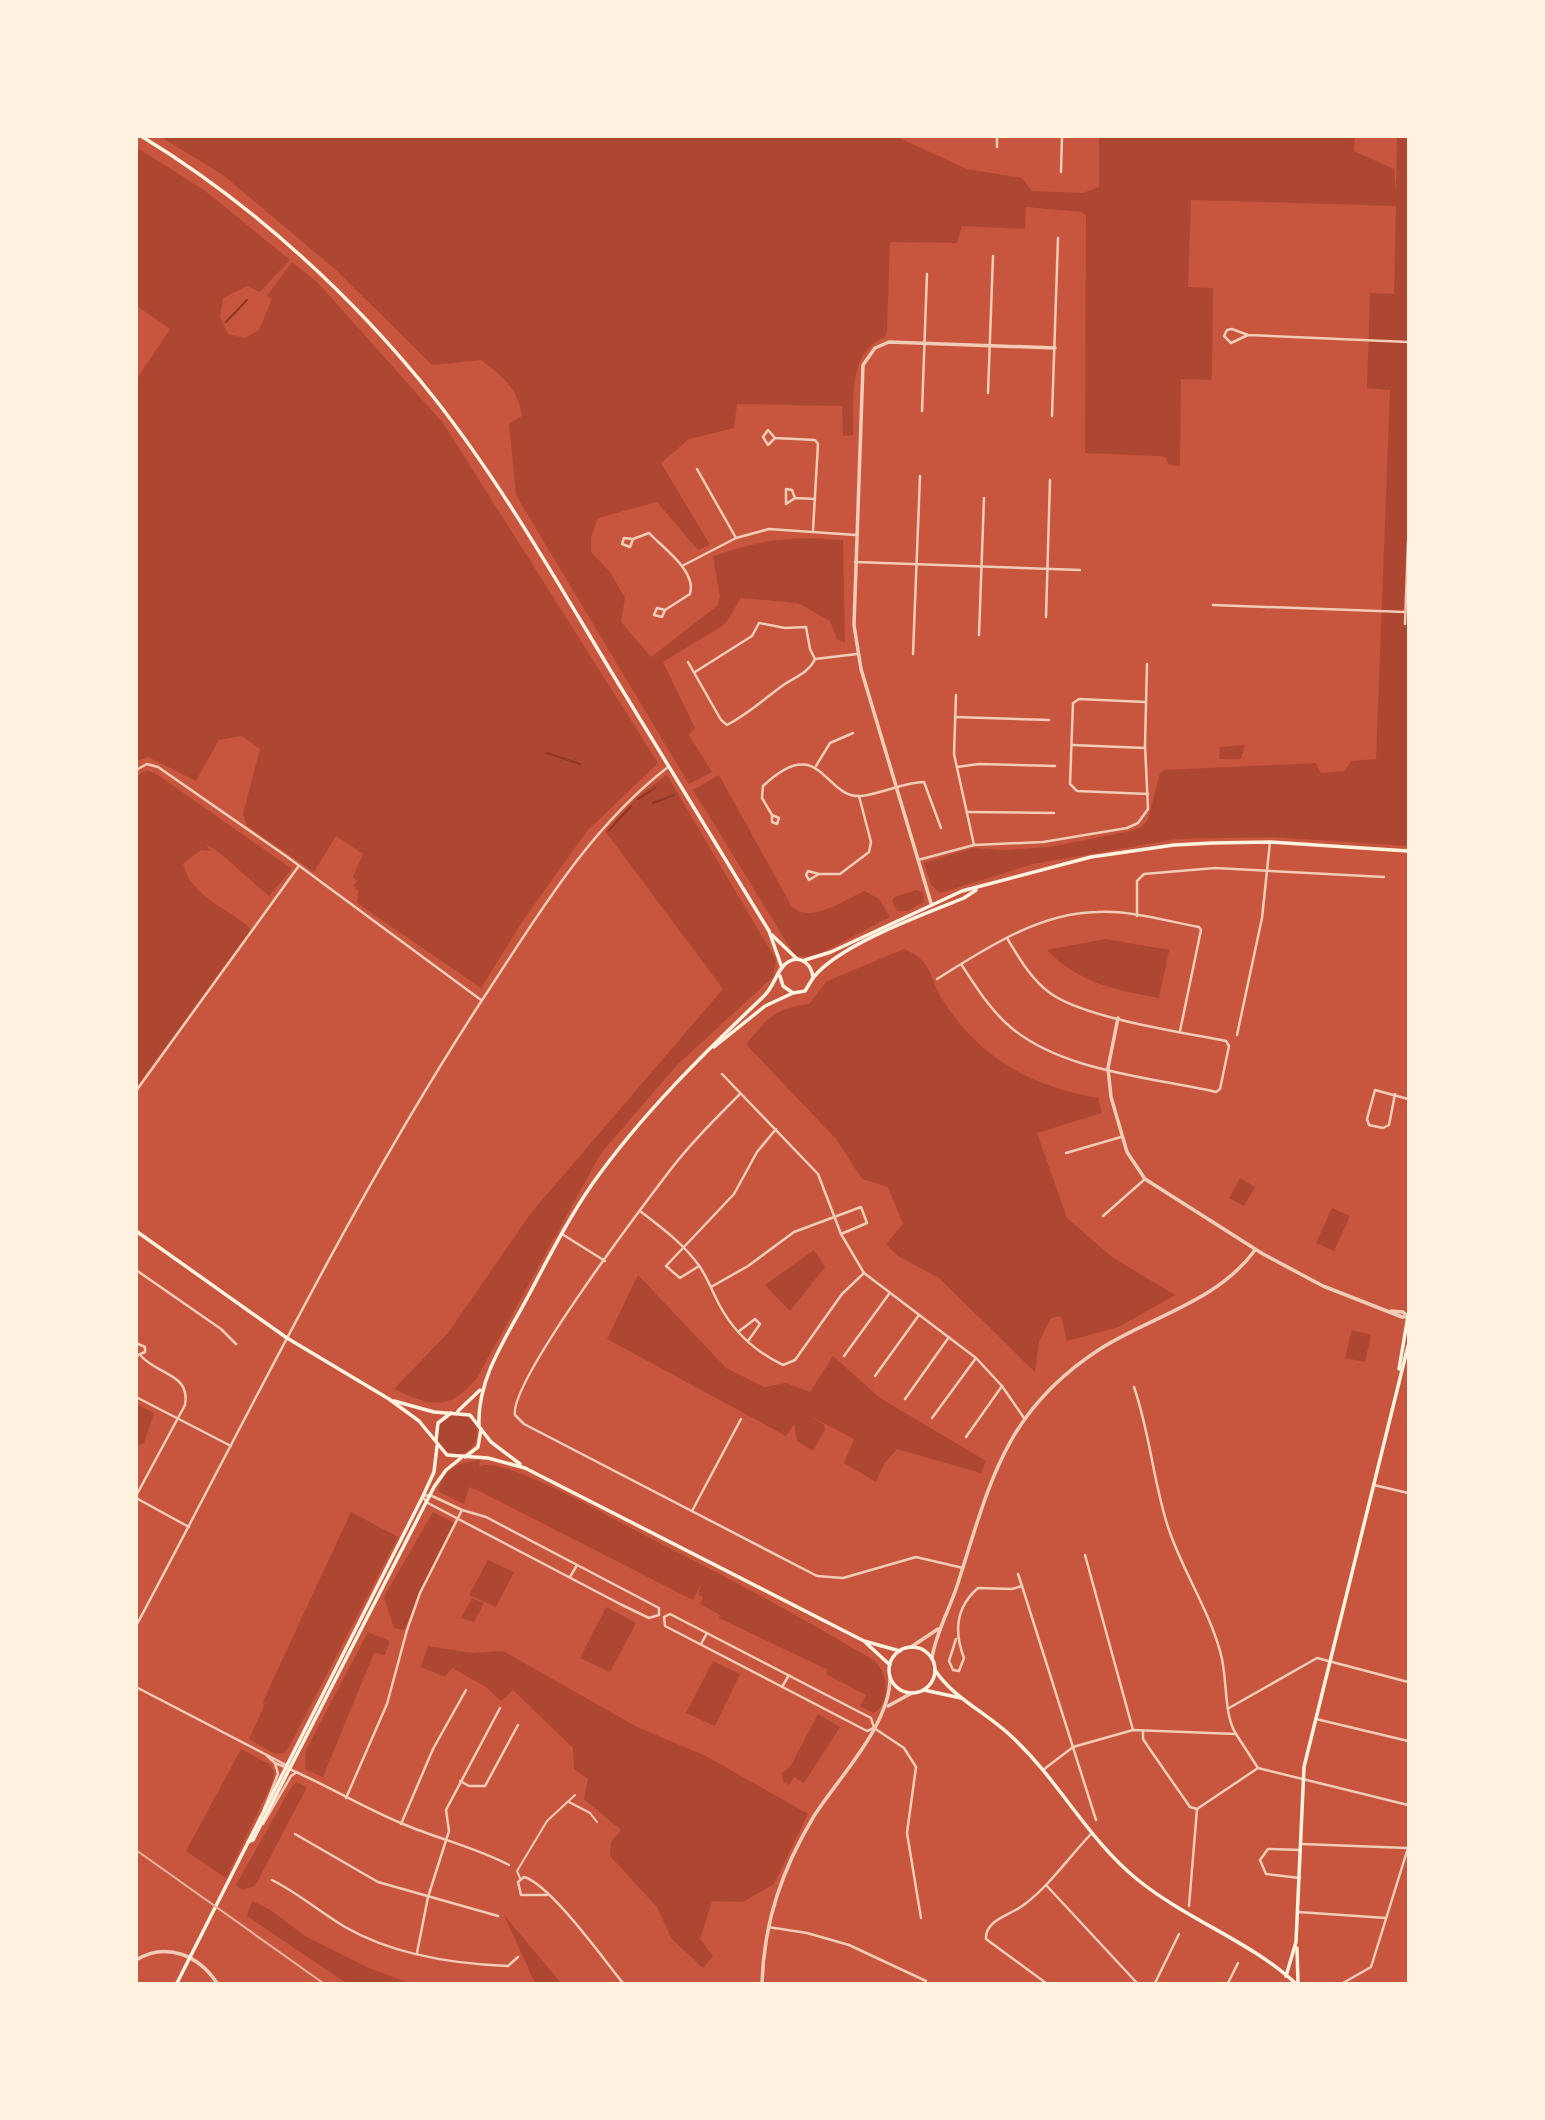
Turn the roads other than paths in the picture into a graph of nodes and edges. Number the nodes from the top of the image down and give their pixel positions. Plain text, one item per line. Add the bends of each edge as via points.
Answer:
1 (141, 136) edge
2 (997, 136) edge
3 (1062, 136) edge
4 (997, 147) dead end
5 (1061, 172) dead end
6 (1058, 238) dead end
7 (993, 256) dead end
8 (927, 274) dead end
9 (1248, 335) junction
10 (1409, 342) edge
11 (924, 343) junction
12 (989, 345) junction
13 (1055, 348) junction
14 (988, 393) dead end
15 (922, 411) dead end
16 (1052, 416) dead end
17 (775, 438) dead end
18 (697, 469) dead end
19 (920, 476) dead end
20 (1050, 480) dead end
21 (796, 498) dead end
22 (984, 498) dead end
23 (815, 499) junction
24 (813, 530) junction
25 (856, 534) junction
26 (736, 538) junction
27 (634, 539) dead end
28 (1409, 542) edge
29 (855, 562) junction
30 (916, 564) junction
31 (682, 566) junction
32 (982, 567) junction
33 (1047, 569) junction
34 (1080, 570) dead end
35 (1213, 605) dead end
36 (665, 610) dead end
37 (1405, 612) junction
38 (1046, 617) dead end
39 (1405, 624) dead end
40 (979, 635) dead end
41 (858, 654) junction
42 (913, 654) dead end
43 (815, 659) junction
44 (688, 662) dead end
45 (1147, 664) dead end
46 (695, 672) junction
47 (956, 695) dead end
48 (1145, 702) junction
49 (955, 717) junction
50 (1049, 720) dead end
51 (853, 733) dead end
52 (1072, 745) junction
53 (1145, 748) junction
54 (668, 766) junction
55 (816, 766) junction
56 (1055, 766) dead end
57 (957, 767) junction
58 (136, 770) edge
59 (897, 789) junction
60 (1148, 794) junction
61 (859, 796) junction
62 (967, 812) junction
63 (1054, 813) dead end
64 (772, 815) dead end
65 (941, 828) dead end
66 (1270, 842) junction
67 (974, 845) junction
68 (1409, 851) edge
69 (918, 860) junction
70 (298, 867) junction
71 (1268, 870) junction
72 (819, 874) dead end
73 (1384, 877) dead end
74 (977, 889) junction
75 (931, 903) junction
76 (934, 910) junction
77 (1138, 916) junction
78 (769, 931) junction
79 (1007, 938) junction
80 (800, 960) junction
81 (961, 964) junction
82 (782, 968) junction
83 (780, 976) junction
84 (813, 978) junction
85 (937, 979) dead end
86 (793, 993) junction
87 (481, 1000) junction
88 (1118, 1018) junction
89 (1180, 1031) junction
90 (1237, 1035) dead end
91 (704, 1055) junction
92 (1108, 1068) junction
93 (722, 1074) dead end
94 (136, 1091) edge
95 (740, 1094) junction
96 (1395, 1094) junction
97 (1409, 1099) edge
98 (776, 1129) junction
99 (1121, 1137) junction
100 (1066, 1153) dead end
101 (1145, 1179) junction
102 (640, 1211) junction
103 (1103, 1216) dead end
104 (834, 1217) junction
105 (136, 1231) edge
106 (562, 1234) junction
107 (841, 1234) junction
108 (682, 1245) junction
109 (1255, 1250) junction
110 (605, 1261) junction
111 (699, 1266) junction
112 (136, 1270) edge
113 (864, 1273) junction
114 (710, 1287) junction
115 (889, 1294) junction
116 (919, 1315) junction
117 (1409, 1316) edge
118 (738, 1332) junction
119 (949, 1337) junction
120 (288, 1338) junction
121 (748, 1342) junction
122 (136, 1343) edge
123 (236, 1344) dead end
124 (1409, 1346) edge
125 (139, 1356) edge
126 (844, 1356) dead end
127 (976, 1358) junction
128 (875, 1377) dead end
129 (1397, 1382) junction
130 (1002, 1386) junction
131 (1134, 1387) dead end
132 (481, 1389) junction
133 (136, 1397) edge
134 (389, 1399) junction
135 (905, 1399) dead end
136 (456, 1412) junction
137 (932, 1418) dead end
138 (1024, 1418) junction
139 (177, 1419) junction
140 (741, 1419) dead end
141 (480, 1427) junction
142 (966, 1437) dead end
143 (436, 1443) junction
144 (231, 1446) junction
145 (462, 1457) junction
146 (525, 1468) junction
147 (1373, 1484) junction
148 (1409, 1493) edge
149 (430, 1495) junction
150 (424, 1496) junction
151 (136, 1497) edge
152 (426, 1502) junction
153 (462, 1510) junction
154 (692, 1511) junction
155 (458, 1518) junction
156 (189, 1527) junction
157 (1086, 1555) dead end
158 (577, 1565) junction
159 (963, 1568) junction
160 (1018, 1574) dead end
161 (570, 1577) junction
162 (1022, 1586) junction
163 (136, 1626) edge
164 (940, 1628) junction
165 (707, 1633) junction
166 (956, 1639) junction
167 (864, 1641) junction
168 (701, 1644) junction
169 (911, 1647) junction
170 (900, 1651) junction
171 (932, 1658) junction
172 (1331, 1664) junction
173 (890, 1665) junction
174 (935, 1670) junction
175 (789, 1675) junction
176 (890, 1677) junction
177 (1409, 1682) edge
178 (136, 1687) edge
179 (782, 1687) junction
180 (466, 1690) dead end
181 (924, 1690) junction
182 (912, 1693) junction
183 (963, 1699) junction
184 (886, 1707) junction
185 (500, 1708) dead end
186 (1228, 1708) junction
187 (1317, 1719) junction
188 (518, 1725) dead end
189 (874, 1728) junction
190 (1133, 1730) junction
191 (1143, 1730) junction
192 (1236, 1734) junction
193 (1409, 1741) edge
194 (1073, 1747) junction
195 (292, 1754) junction
196 (276, 1761) junction
197 (287, 1767) junction
198 (1258, 1768) junction
199 (1043, 1770) junction
200 (297, 1772) junction
201 (1303, 1779) junction
202 (460, 1781) junction
203 (575, 1795) dead end
204 (346, 1798) junction
205 (568, 1801) junction
206 (1409, 1805) edge
207 (1197, 1809) junction
208 (263, 1810) junction
209 (1096, 1820) dead end
210 (597, 1822) dead end
211 (401, 1824) junction
212 (260, 1826) junction
213 (295, 1834) dead end
214 (1091, 1834) junction
215 (445, 1841) junction
216 (248, 1842) junction
217 (1301, 1847) junction
218 (1408, 1848) edge
219 (509, 1865) dead end
220 (1300, 1878) junction
221 (521, 1879) junction
222 (272, 1880) dead end
223 (1046, 1885) junction
224 (547, 1895) junction
225 (428, 1897) junction
226 (1189, 1906) dead end
227 (1298, 1912) junction
228 (498, 1916) dead end
229 (921, 1918) dead end
230 (1386, 1919) junction
231 (768, 1927) junction
232 (1179, 1934) dead end
233 (1296, 1942) junction
234 (417, 1953) junction
235 (518, 1957) dead end
236 (136, 1960) edge
237 (1238, 1963) dead end
238 (1286, 1976) junction
239 (926, 1981) dead end
240 (177, 1983) edge
241 (217, 1983) edge
242 (623, 1983) edge
243 (762, 1983) edge
244 (1046, 1983) edge
245 (1137, 1983) edge
246 (1155, 1983) edge
247 (1228, 1983) edge
248 (1297, 1983) edge
249 (1343, 1983) edge

1 - 54 main road via 295,251 436,400 513,513
2 - 4 street
3 - 5 street
6 - 13 street
7 - 12 street
8 - 11 street
9 - 9 street via 1231,343 1224,336 1232,329
9 - 10 street
11 - 12 street
11 - 15 street
11 - 25 street via 883,344 863,365
12 - 13 street
12 - 14 street
13 - 16 street
17 - 23 street via 815,440 818,444
18 - 26 street
19 - 30 street
20 - 33 street
21 - 23 street
22 - 32 street
23 - 24 street
24 - 25 street
24 - 26 street via 769,529
25 - 29 street
26 - 31 street
27 - 31 street via 649,533
28 - 37 street
29 - 30 street
29 - 41 street
30 - 32 street
30 - 42 street
31 - 36 street via 692,590
32 - 33 street
32 - 40 street
33 - 34 street
33 - 38 street
35 - 37 street
37 - 39 street
41 - 43 street
41 - 59 street
43 - 46 street via 806,627 760,623 752,636
43 - 46 street via 807,671 727,725
44 - 46 street
45 - 48 street
47 - 49 street
48 - 52 street via 1076,700
48 - 53 street
49 - 50 street
49 - 57 street
51 - 55 street via 830,743
52 - 53 street
52 - 60 street via 1070,788
53 - 60 street
54 - 78 main road
54 - 87 street via 604,825
55 - 61 street via 845,792
55 - 64 street via 796,766 766,783 760,795
56 - 57 street
57 - 62 street
58 - 70 street via 142,765 158,767
59 - 61 street
59 - 65 street via 924,782
59 - 69 street
60 - 67 street via 1145,817 1127,828 1043,842
61 - 72 street via 871,842 869,852 840,874
62 - 63 street
62 - 67 street
66 - 68 main road
66 - 71 street
66 - 74 main road via 1128,851 1036,870
67 - 69 street
69 - 75 street
70 - 87 street
70 - 94 street
71 - 73 street
71 - 77 street via 1215,868 1144,874 1137,881
71 - 90 street
74 - 75 main road
74 - 76 main road
75 - 76 main road
75 - 80 main road via 831,952
76 - 84 main road via 864,943 824,966
77 - 79 street via 1097,911 1072,915
77 - 89 street via 1201,930
78 - 80 main road
78 - 82 main road
79 - 81 street
79 - 88 street via 1048,992 1076,1007
80 - 82 main road
80 - 84 main road via 811,967
81 - 85 street
81 - 92 street via 993,1009 1017,1032 1048,1051
82 - 83 main road
83 - 86 main road via 783,986
83 - 91 main road
84 - 86 main road via 805,991
86 - 91 main road via 765,1006
87 - 120 street via 374,1177
88 - 89 street
88 - 92 street
89 - 92 street via 1226,1041 1229,1046 1219,1090
91 - 106 main road via 619,1149
92 - 99 street
93 - 95 street
95 - 98 street
95 - 102 street via 687,1150
96 - 96 street via 1373,1092 1369,1125 1389,1125
96 - 97 street
98 - 104 street via 818,1174
98 - 108 street via 734,1194
99 - 100 street
99 - 101 street
101 - 103 street
101 - 109 street
102 - 108 street
102 - 110 street
104 - 107 street
104 - 107 street via 861,1207 867,1223
104 - 114 street via 782,1240
105 - 120 main road
106 - 110 street
106 - 132 main road
107 - 113 street
108 - 111 street
108 - 111 street via 666,1266 680,1278
109 - 117 street via 1323,1286
109 - 138 street via 1206,1294 1100,1349 1070,1371
110 - 154 street via 542,1351 515,1403 516,1415 524,1424
111 - 114 street
112 - 123 street via 222,1329
113 - 115 street
113 - 121 street via 842,1294 794,1362 783,1365
114 - 118 street
115 - 116 street
115 - 126 street
116 - 119 street
116 - 128 street
117 - 129 main road
118 - 121 street
118 - 121 street via 755,1319 760,1324
119 - 127 street
119 - 135 street
120 - 134 main road
120 - 144 street
122 - 125 street via 145,1346
124 - 129 main road
125 - 139 street via 184,1385 185,1405
127 - 130 street
127 - 137 street
129 - 147 main road
130 - 138 street
130 - 142 street
131 - 186 street via 1169,1530 1221,1654
132 - 136 main road
132 - 141 main road
133 - 139 street
134 - 136 main road via 426,1410
134 - 143 main road via 419,1421
136 - 141 main road via 470,1415
136 - 143 main road via 438,1423
138 - 159 street via 990,1481
139 - 144 street
139 - 151 street
140 - 154 street
141 - 145 main road via 478,1447
141 - 146 main road via 496,1447
143 - 145 main road via 447,1455
143 - 150 main road
144 - 156 street
145 - 146 main road
145 - 149 main road via 440,1477
146 - 167 main road
147 - 148 street
147 - 172 main road
149 - 150 street
149 - 152 main road
149 - 153 street
150 - 152 street
150 - 195 main road
151 - 156 street
152 - 155 street
152 - 197 main road
153 - 155 street
153 - 158 street via 486,1517
154 - 159 street via 827,1578 850,1577 916,1557
155 - 161 street
155 - 204 street via 420,1593 387,1704
156 - 163 street
157 - 190 street
158 - 161 street
158 - 161 street via 659,1608 659,1615 649,1618
159 - 164 street
160 - 162 street
162 - 166 street via 978,1588 963,1608
162 - 194 street
164 - 169 street
164 - 171 street
165 - 168 street
165 - 168 street via 670,1614 664,1617 665,1626
165 - 175 street
166 - 166 street via 949,1661 953,1670 959,1671 964,1658
167 - 170 main road
167 - 173 main road
168 - 179 street
169 - 170 main road
169 - 171 main road
170 - 173 main road
171 - 174 main road
172 - 177 street
172 - 186 street via 1312,1660
172 - 187 main road
173 - 176 main road
174 - 181 main road
174 - 183 main road
175 - 179 street
175 - 189 street via 871,1718
176 - 182 main road via 901,1691
176 - 184 street
178 - 196 street
179 - 189 street via 867,1731
180 - 211 street via 433,1749
181 - 182 main road
181 - 183 main road
182 - 184 street
183 - 199 main road via 994,1721
184 - 189 street
185 - 202 street
186 - 192 street
187 - 193 street
187 - 201 main road
188 - 202 street via 485,1786
189 - 229 street via 904,1748 916,1767 907,1833
189 - 231 street via 801,1839
190 - 191 street
190 - 194 street
191 - 192 street
191 - 207 street via 1149,1748 1190,1807
192 - 198 street
194 - 199 street
194 - 209 street
195 - 196 street
195 - 197 main road
196 - 197 street
196 - 208 street via 278,1774
197 - 200 street
197 - 208 main road
197 - 212 main road
198 - 201 street
198 - 207 street
199 - 214 main road
200 - 204 street
200 - 212 street
201 - 206 street
201 - 217 main road
202 - 215 street via 446,1810 449,1831
203 - 205 lane
204 - 211 street
205 - 210 lane
205 - 221 lane via 547,1821 517,1871
207 - 226 street
208 - 216 main road
211 - 215 street
212 - 216 main road
213 - 225 street via 378,1882
214 - 223 street
214 - 238 main road via 1148,1888
215 - 219 street via 472,1847
215 - 225 street
216 - 240 main road
217 - 218 street
217 - 220 main road
217 - 220 street via 1268,1850 1260,1860 1266,1874
218 - 230 street
220 - 227 main road
221 - 224 street via 531,1880
221 - 224 street via 517,1888 521,1895
222 - 234 street via 363,1936
223 - 244 street via 986,1932 986,1939
223 - 245 street
224 - 242 street
225 - 228 street
225 - 234 street
227 - 230 street
227 - 233 main road
230 - 249 street via 1371,1967
231 - 239 street via 849,1945
231 - 243 street
232 - 246 street
233 - 238 main road
233 - 248 main road
234 - 235 street via 508,1966
236 - 241 street via 155,1952 185,1955 204,1966
237 - 247 street
238 - 248 main road

